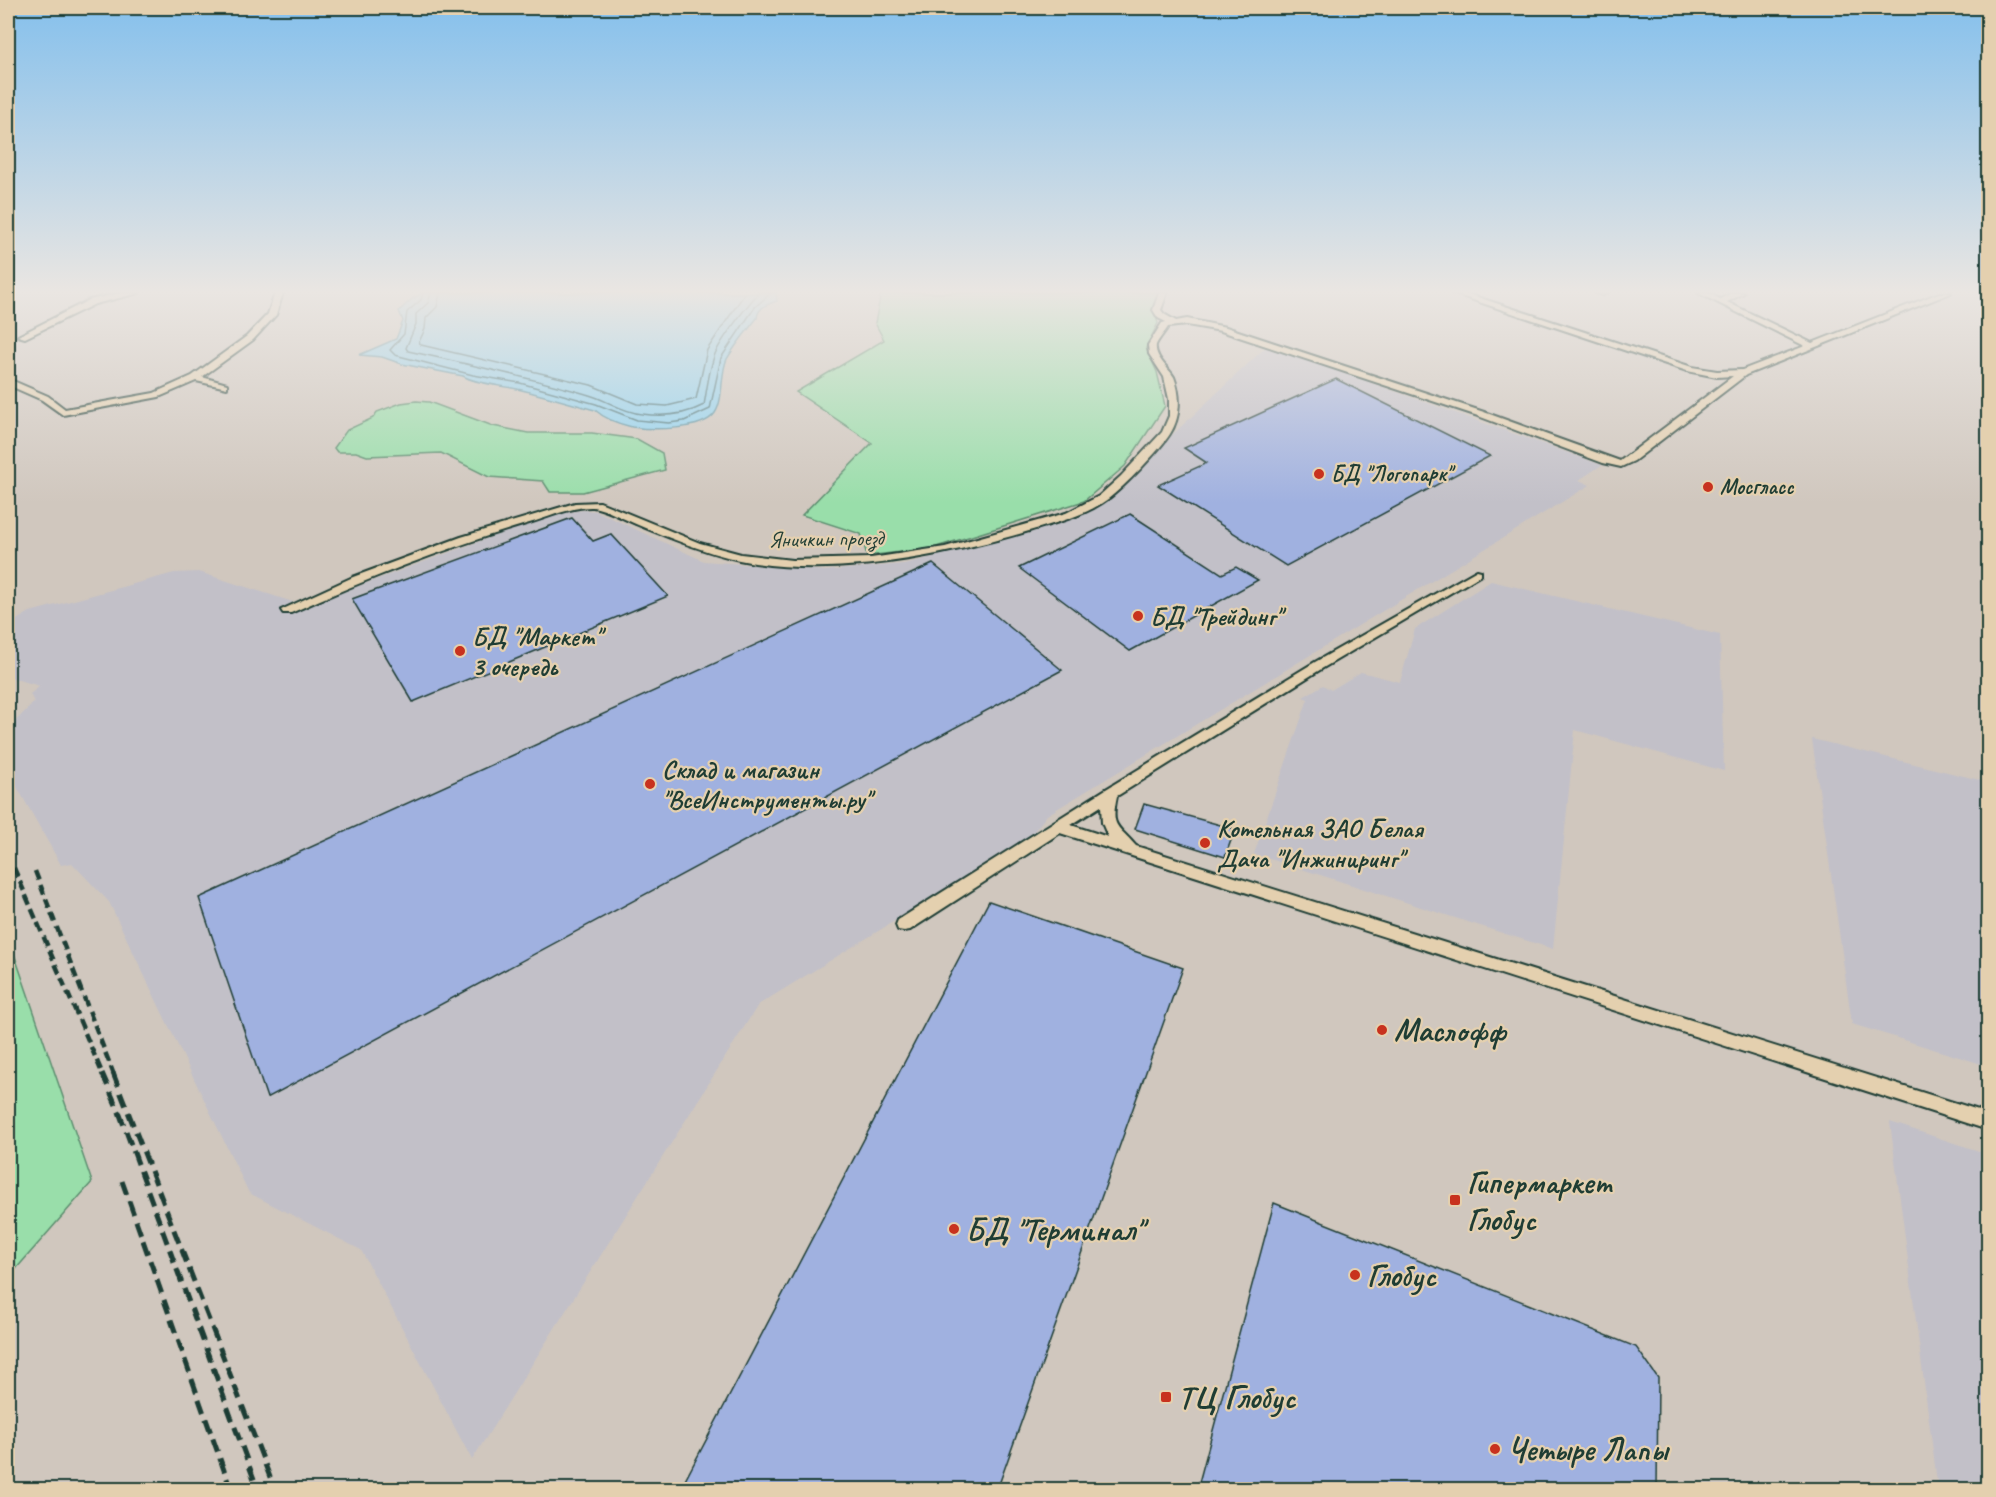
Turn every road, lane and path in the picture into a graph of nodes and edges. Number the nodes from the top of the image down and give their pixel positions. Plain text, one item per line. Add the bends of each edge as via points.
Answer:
1 (216, 363) edge
2 (1159, 363) edge
3 (1325, 363) edge
4 (1671, 363) edge
5 (1769, 363) edge
6 (1743, 373) junction
7 (195, 378) junction
8 (8, 382) edge
9 (224, 386) dead end
10 (1477, 573) dead end
11 (287, 609) dead end
12 (1111, 793) junction
13 (1059, 827) junction
14 (1141, 854) junction
15 (904, 925) dead end
16 (1915, 1099) junction
17 (1989, 1122) edge
18 (1989, 1130) edge

1 - 7 street
2 - 11 street, Яничкин проезд via 1169,377 1174,416 1166,433 1125,478 1103,498 1070,515 980,542 871,561 792,563 696,546 596,504 575,506 465,539
3 - 6 street via 1621,464
4 - 6 street via 1717,374
5 - 6 street
7 - 8 street via 156,395 63,412 45,398
7 - 9 street
10 - 12 street
12 - 13 street
12 - 14 street via 1108,824 1115,836
13 - 14 street
13 - 15 street
14 - 16 street
16 - 17 street
16 - 18 street

